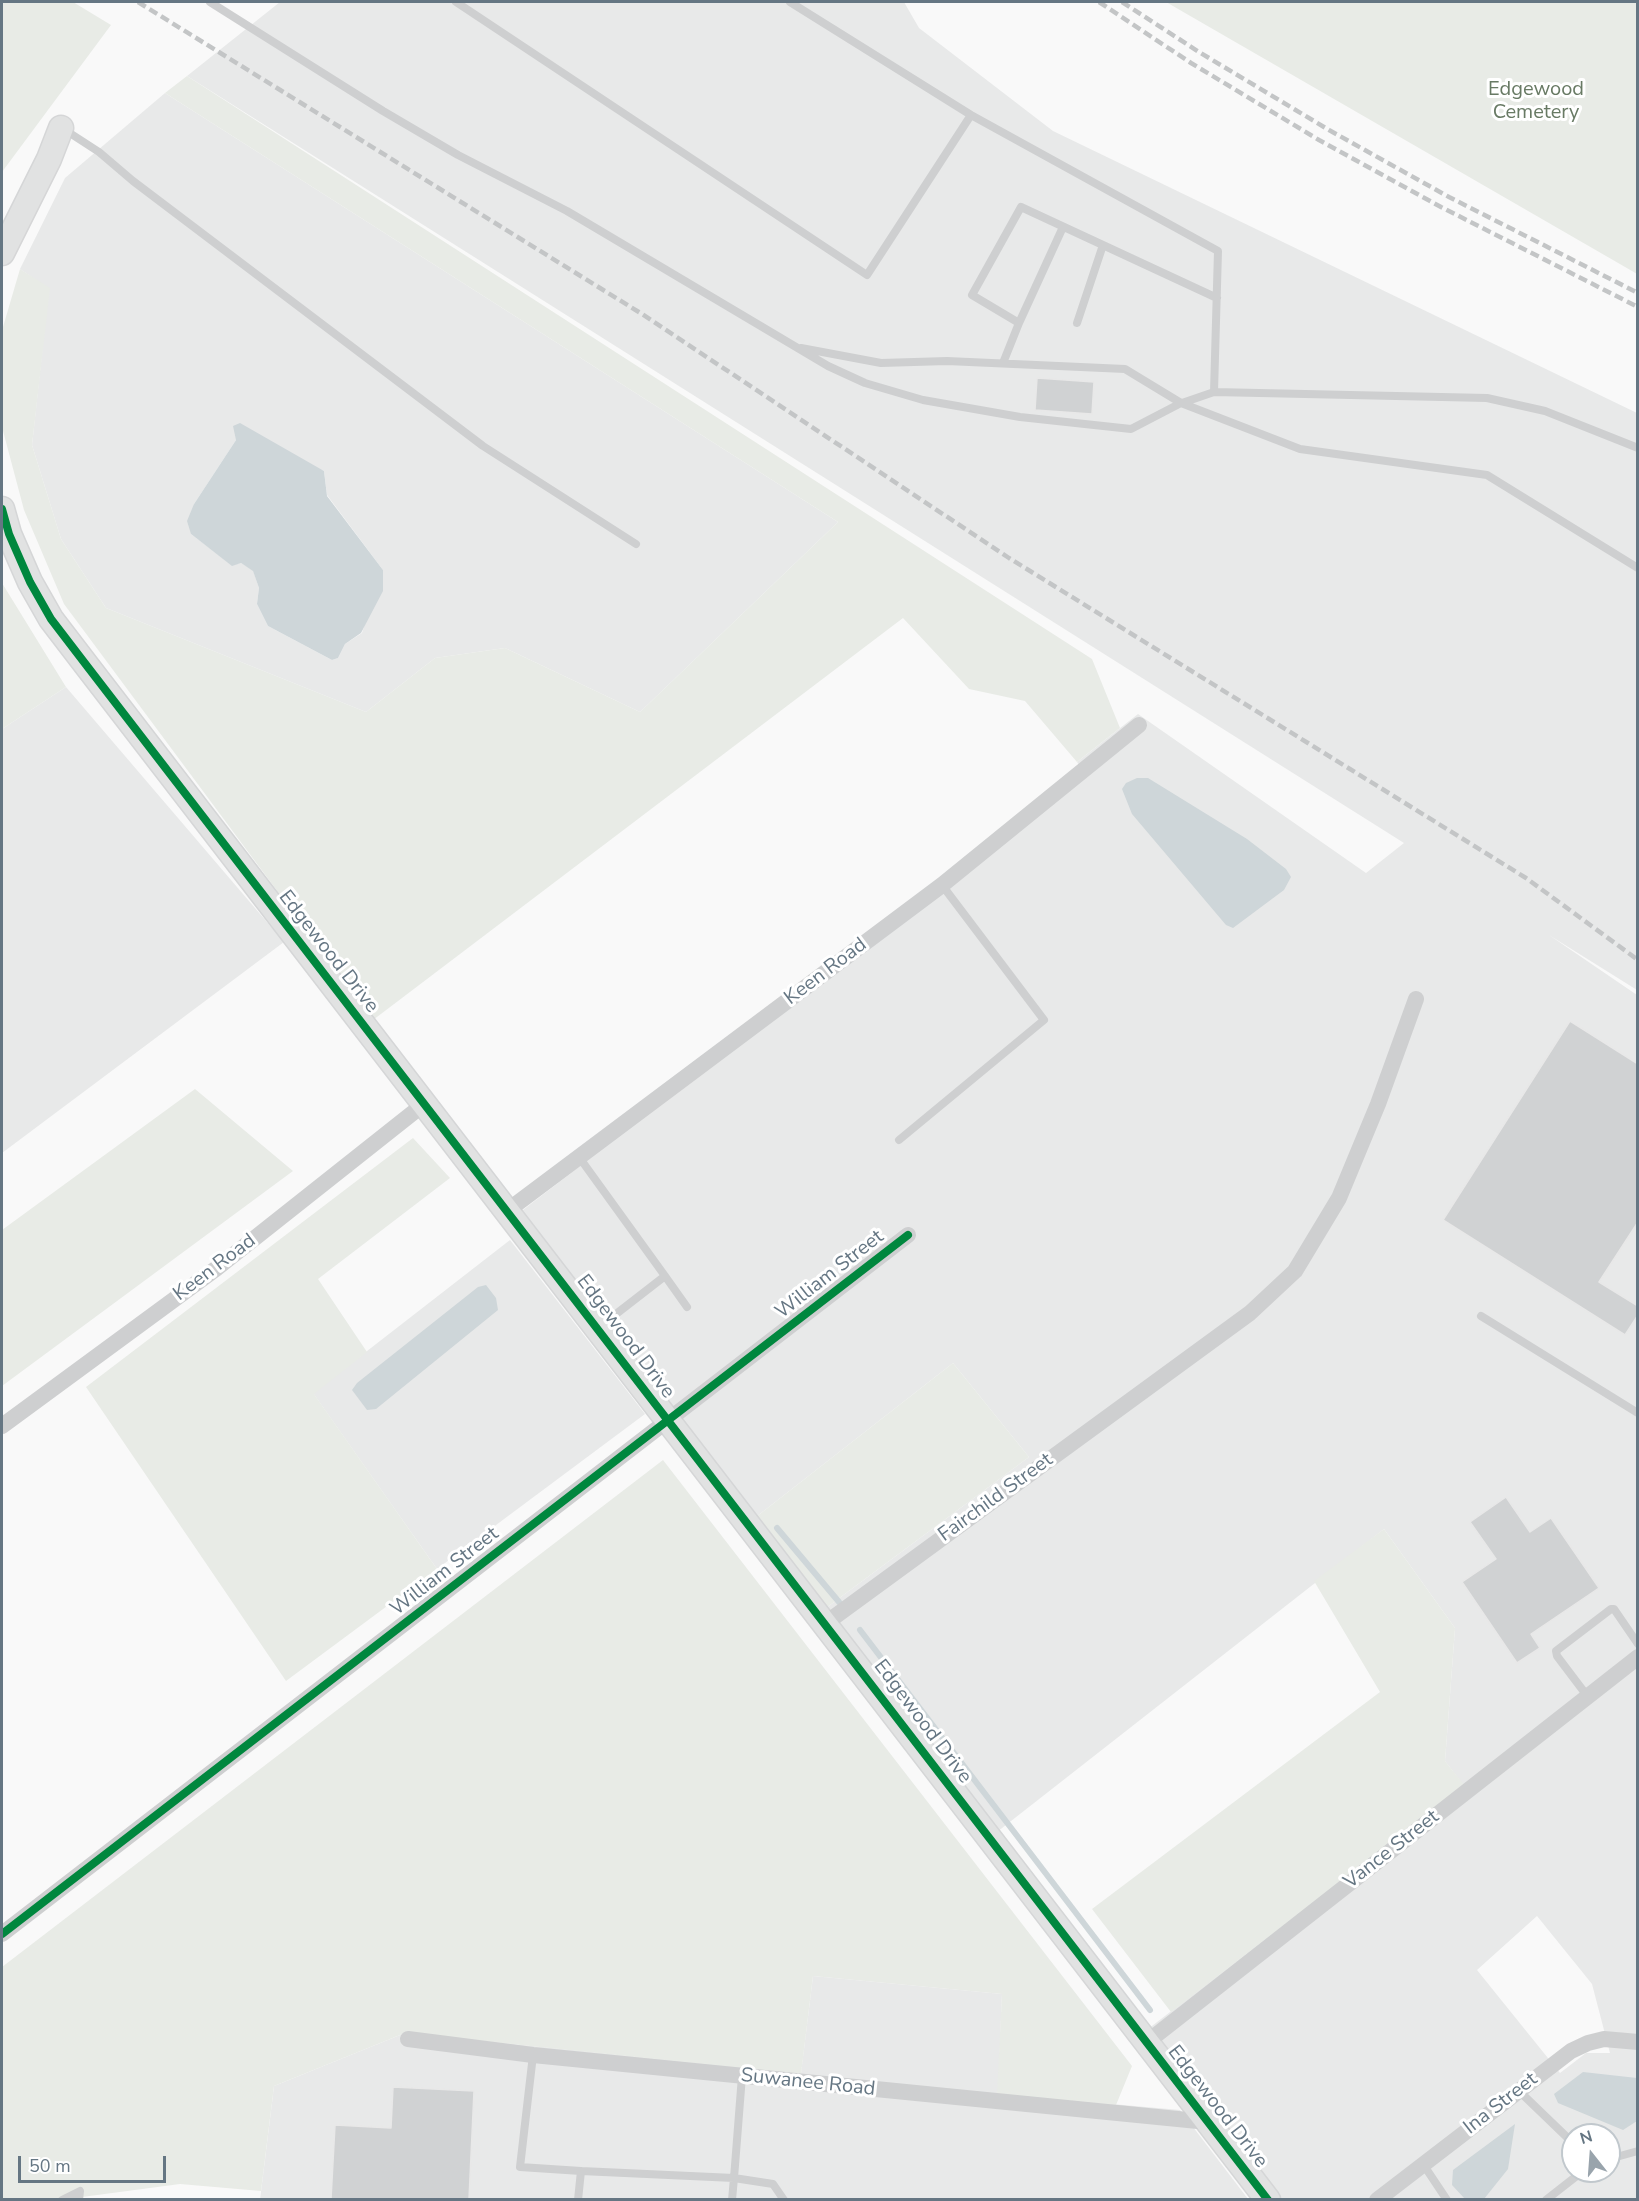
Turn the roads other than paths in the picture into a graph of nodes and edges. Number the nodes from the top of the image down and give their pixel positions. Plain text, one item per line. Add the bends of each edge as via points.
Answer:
1 (210, 2) edge
2 (456, 2) edge
3 (790, 2) edge
4 (971, 115) junction
5 (62, 128) joint
6 (1063, 227) junction
7 (1103, 245) junction
8 (2, 252) edge
9 (1217, 298) junction
10 (1019, 323) junction
11 (1077, 323) dead end
12 (801, 348) junction
13 (1003, 363) junction
14 (1214, 392) junction
15 (1181, 404) junction
16 (1638, 448) edge
17 (2, 509) edge
18 (636, 544) dead end
19 (1638, 568) edge
20 (1139, 725) dead end
21 (942, 885) junction
22 (1416, 999) dead end
23 (424, 1104) junction
24 (899, 1140) dead end
25 (579, 1157) junction
26 (507, 1211) junction
27 (908, 1235) dead end
28 (665, 1276) junction
29 (687, 1307) dead end
30 (1481, 1316) dead end
31 (597, 1328) junction
32 (1638, 1413) edge
33 (669, 1421) junction
34 (2, 1426) edge
35 (826, 1623) junction
36 (1638, 1644) edge
37 (1638, 1658) edge
38 (1588, 1697) junction
39 (2, 1934) edge
40 (408, 2039) dead end
41 (1638, 2042) edge
42 (1146, 2043) junction
43 (533, 2055) junction
44 (742, 2076) junction
45 (1519, 2090) junction
46 (1208, 2122) junction
47 (1561, 2131) edge
48 (1638, 2151) edge
49 (1621, 2156) edge
50 (1423, 2164) junction
51 (581, 2171) junction
52 (734, 2178) junction
53 (1567, 2183) edge
54 (1547, 2198) edge
55 (62, 2199) edge
56 (80, 2199) edge
57 (578, 2199) edge
58 (732, 2199) edge
59 (784, 2199) edge
60 (1268, 2199) edge
61 (1377, 2199) edge
62 (1447, 2199) edge

1 - 12 lane via 458,155 567,211
2 - 4 lane via 867,275
3 - 4 lane
4 - 9 lane via 1218,251
5 - 8 street
5 - 18 lane via 99,152 483,446
6 - 7 lane
6 - 10 lane
6 - 10 lane via 1021,207 972,295
7 - 9 lane
7 - 11 lane
9 - 14 lane
10 - 13 lane
12 - 13 lane via 881,363
12 - 15 lane via 865,383 923,400 1020,417 1131,429
13 - 15 lane via 1125,369
14 - 15 lane
14 - 16 lane via 1487,398 1545,411
15 - 19 lane via 1300,449 1487,475
17 - 23 street, Edgewood Drive via 26,573 51,619
20 - 21 street, Keen Road
21 - 24 lane via 1044,1020
21 - 25 street, Keen Road
22 - 35 street, Fairchild Street via 1339,1198 1295,1270 1250,1313
23 - 26 street, Edgewood Drive
23 - 34 street, Keen Road via 218,1268
25 - 26 street, Keen Road
25 - 28 lane
26 - 31 street, Edgewood Drive
27 - 33 street, William Street
28 - 29 lane
28 - 31 lane
30 - 32 lane
31 - 33 street, Edgewood Drive
33 - 35 street, Edgewood Drive
33 - 39 street, William Street
35 - 42 street, Edgewood Drive
36 - 38 lane via 1611,1609 1557,1651
37 - 38 street, Vance Street
38 - 42 street, Vance Street
40 - 43 street, Suwanee Road
41 - 45 street, Ina Street via 1604,2039 1588,2043
42 - 46 street, Edgewood Drive
43 - 44 street, Suwanee Road
43 - 51 lane via 520,2166
44 - 46 street, Suwanee Road
44 - 52 lane
45 - 47 lane
45 - 50 street, Ina Street
46 - 60 street, Edgewood Drive
48 - 49 lane
50 - 61 street, Ina Street
50 - 62 lane
51 - 52 lane
51 - 57 lane
52 - 58 lane
52 - 59 lane via 773,2184
53 - 54 lane
55 - 56 lane via 80,2191

